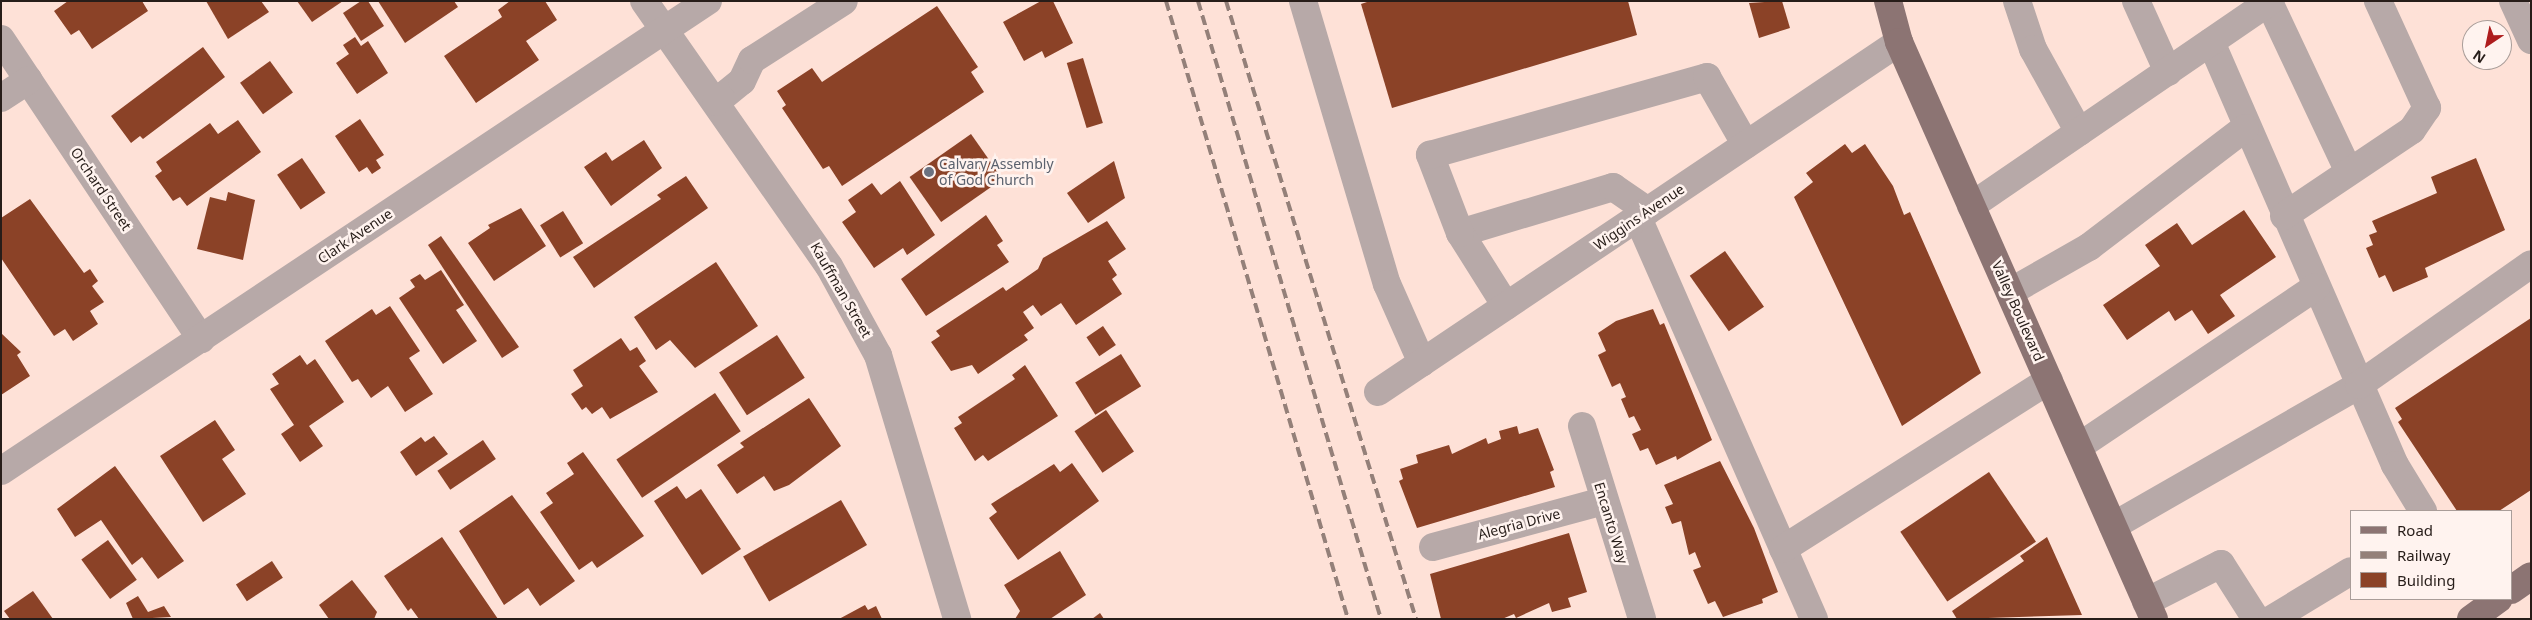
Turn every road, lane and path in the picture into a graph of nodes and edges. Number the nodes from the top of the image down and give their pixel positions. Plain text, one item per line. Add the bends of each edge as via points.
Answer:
1 (644, 1) edge
2 (708, 1) edge
3 (844, 1) edge
4 (1303, 1) edge
5 (1888, 1) edge
6 (2018, 1) edge
7 (2136, 1) edge
8 (2378, 1) edge
9 (2514, 1) edge
10 (2270, 2) edge
11 (664, 30) junction
12 (1, 39) edge
13 (2531, 40) edge
14 (1899, 42) junction
15 (2211, 42) junction
16 (2168, 72) junction
17 (29, 80) junction
18 (1, 98) edge
19 (716, 102) junction
20 (2245, 128) junction
21 (2079, 132) junction
22 (1746, 145) junction
23 (2348, 170) junction
24 (1971, 206) junction
25 (1643, 214) junction
26 (2284, 216) junction
27 (1460, 233) junction
28 (2531, 264) edge
29 (2316, 287) junction
30 (2010, 292) junction
31 (1506, 306) junction
32 (201, 339) junction
33 (1422, 363) junction
34 (2049, 380) junction
35 (2359, 385) junction
36 (1378, 392) dead end
37 (1582, 426) dead end
38 (2078, 447) junction
39 (1, 471) edge
40 (1604, 501) junction
41 (2422, 510) edge
42 (2113, 526) junction
43 (1433, 547) dead end
44 (1783, 549) junction
45 (2350, 572) edge
46 (2531, 576) edge
47 (2512, 588) edge
48 (2150, 610) edge
49 (957, 619) edge
50 (1642, 619) edge
51 (1814, 619) edge
52 (2256, 619) edge
53 (2272, 619) edge

1 - 11 street, Kauffman Street
2 - 11 street, Clark Avenue
3 - 19 street via 752,60 742,81
4 - 33 street via 1387,284
5 - 14 main road, Valley Boulevard
6 - 21 street via 2033,49
7 - 16 street
8 - 23 street via 2427,108 2412,130
9 - 13 street
10 - 15 street
10 - 23 street
11 - 19 street, Kauffman Street
11 - 32 street, Clark Avenue
12 - 17 street, Orchard Street
14 - 22 street, Wiggins Avenue
14 - 24 main road, Valley Boulevard
15 - 16 street
15 - 20 street
16 - 21 street
17 - 18 street
17 - 32 street, Orchard Street
19 - 49 street, Kauffman Street via 829,266 878,355
20 - 26 street
20 - 30 street via 2089,246
21 - 24 street
22 - 25 street, Wiggins Avenue
22 - 27 street via 1707,77 1430,155
23 - 26 street
24 - 30 main road, Valley Boulevard
25 - 27 street via 1613,187
25 - 31 street, Wiggins Avenue
25 - 44 street
26 - 29 street
27 - 31 street
28 - 35 street
29 - 35 street
29 - 38 street
30 - 34 main road, Valley Boulevard
31 - 33 street, Wiggins Avenue
32 - 39 street, Clark Avenue
33 - 36 street, Wiggins Avenue
34 - 38 main road, Valley Boulevard
34 - 44 street
35 - 41 street via 2395,465
35 - 42 street
37 - 40 street, Encanto Way
38 - 42 main road, Valley Boulevard
40 - 43 street, Alegria Drive
40 - 50 street, Encanto Way
42 - 48 main road, Valley Boulevard
44 - 51 street
45 - 53 street
46 - 47 main road
48 - 52 street via 2221,564

